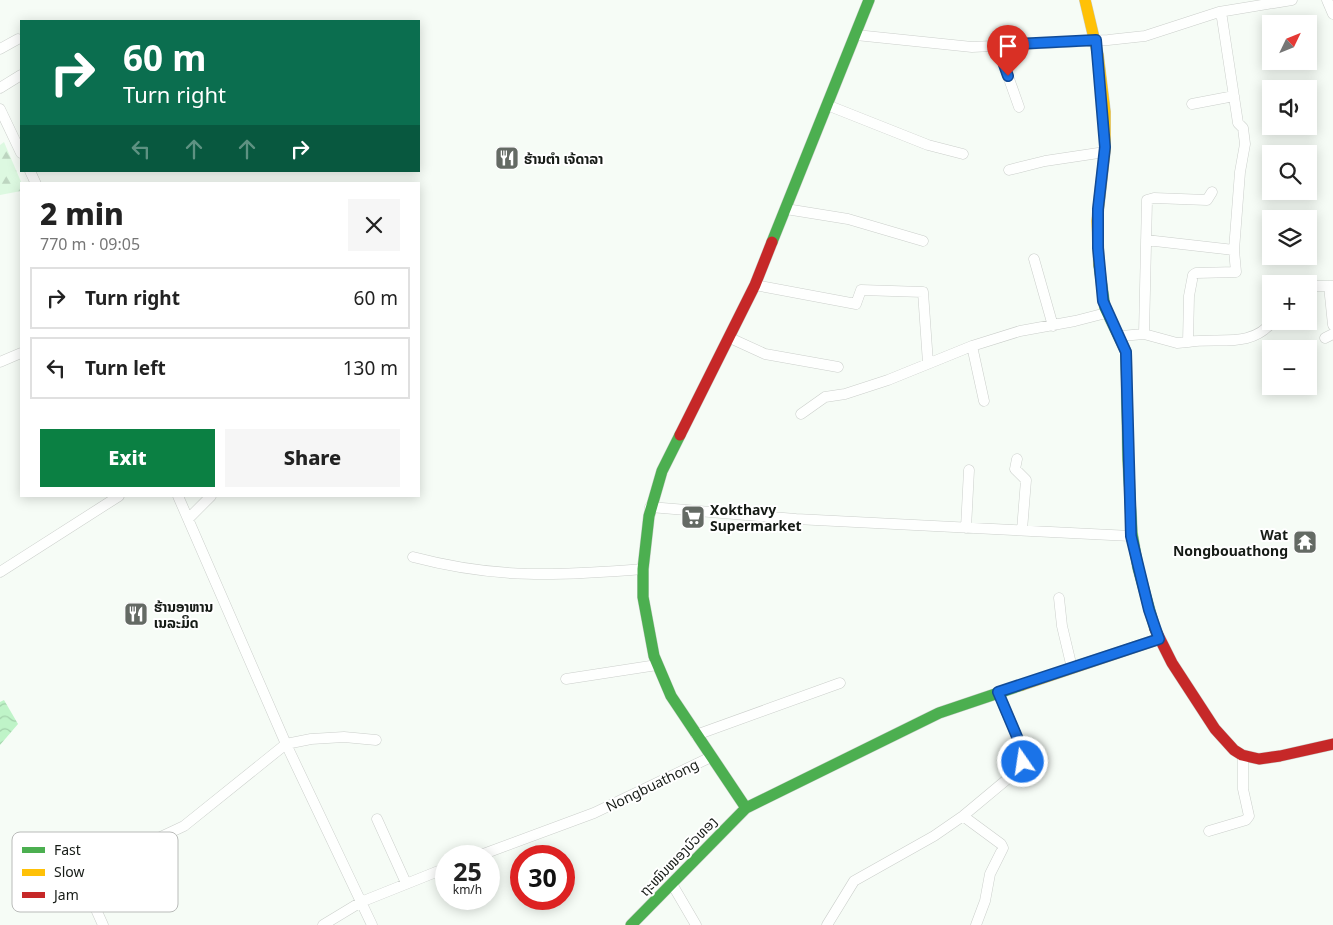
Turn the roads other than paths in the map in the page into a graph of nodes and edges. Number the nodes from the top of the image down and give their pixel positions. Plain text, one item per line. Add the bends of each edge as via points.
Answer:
1 (869, 0) edge
2 (1085, 0) edge
3 (1292, 0) edge
4 (1327, 0) edge
5 (1219, 12) junction
6 (1333, 14) edge
7 (856, 35) junction
8 (18, 39) dead end
9 (1096, 40) junction
10 (997, 45) junction
11 (0, 49) edge
12 (20, 76) edge
13 (0, 88) edge
14 (1234, 96) junction
15 (1192, 104) dead end
16 (827, 105) junction
17 (1019, 106) dead end
18 (0, 109) edge
19 (20, 151) edge
20 (1105, 152) junction
21 (963, 154) dead end
22 (1009, 170) dead end
23 (1212, 192) dead end
24 (786, 209) junction
25 (1146, 240) junction
26 (924, 241) dead end
27 (1234, 250) junction
28 (1034, 259) dead end
29 (755, 285) junction
30 (1317, 286) edge
31 (1331, 286) edge
32 (1106, 313) junction
33 (1333, 325) edge
34 (1053, 326) junction
35 (1264, 330) edge
36 (1144, 334) junction
37 (1121, 336) junction
38 (730, 338) junction
39 (1188, 342) junction
40 (972, 346) junction
41 (20, 352) edge
42 (0, 362) edge
43 (928, 363) junction
44 (838, 367) dead end
45 (984, 401) dead end
46 (801, 414) dead end
47 (1016, 459) dead end
48 (969, 470) dead end
49 (117, 497) edge
50 (178, 497) edge
51 (210, 497) edge
52 (650, 507) junction
53 (188, 519) junction
54 (966, 528) junction
55 (1022, 530) junction
56 (1131, 536) junction
57 (413, 557) dead end
58 (2, 568) edge
59 (643, 569) junction
60 (1059, 598) dead end
61 (1159, 639) junction
62 (657, 665) junction
63 (1072, 668) junction
64 (566, 679) dead end
65 (840, 683) dead end
66 (998, 692) junction
67 (696, 735) junction
68 (376, 740) dead end
69 (286, 744) junction
70 (1333, 744) edge
71 (1243, 756) junction
72 (711, 757) junction
73 (746, 808) junction
74 (964, 816) junction
75 (377, 818) dead end
76 (1209, 831) dead end
77 (171, 832) edge
78 (500, 848) edge
79 (435, 872) edge
80 (406, 883) junction
81 (672, 884) junction
82 (361, 902) junction
83 (97, 912) edge
84 (103, 925) edge
85 (322, 925) edge
86 (372, 925) edge
87 (631, 925) edge
88 (696, 925) edge
89 (827, 925) edge
90 (976, 925) edge

1 - 7 street
2 - 9 street
3 - 5 street
4 - 6 street
5 - 9 street via 1145,36
5 - 14 street
7 - 10 street via 972,47
7 - 16 street
8 - 11 street
9 - 10 street
9 - 20 street
10 - 17 street
12 - 13 street
14 - 15 street
14 - 27 street via 1245,144
16 - 21 street via 928,145
16 - 24 street
18 - 19 street
20 - 22 street
20 - 32 street via 1098,209 1098,248
23 - 25 street via 1207,200 1147,200
24 - 26 street via 848,219
24 - 29 street
25 - 27 street
25 - 36 street
27 - 39 street via 1236,272 1193,275
28 - 34 street
29 - 38 street
29 - 43 street via 856,304 862,290 923,292
30 - 31 street
31 - 33 street
32 - 34 street
32 - 37 street
34 - 40 street via 1020,331
35 - 39 street via 1249,339
36 - 37 street
36 - 39 street via 1177,343
37 - 56 street via 1126,352
38 - 44 street via 765,354
38 - 52 street via 662,471
40 - 43 street
40 - 45 street
41 - 42 street
43 - 46 street via 845,394 825,396
47 - 55 street via 1015,469 1026,480
48 - 54 street
49 - 58 street
50 - 53 street
51 - 53 street
52 - 54 street
52 - 59 street
53 - 69 street
54 - 55 street
55 - 56 street
56 - 61 street
57 - 59 street via 451,567 518,575
59 - 62 street via 644,611
60 - 63 street
61 - 63 street, ຖະໜົນໜອງບົວທອງ
61 - 71 street via 1225,742
62 - 64 street
62 - 67 street via 671,696
63 - 66 street, ຖະໜົນໜອງບົວທອງ
65 - 67 street
66 - 73 street, ຖະໜົນໜອງບົວທອງ via 939,713
66 - 74 street via 1023,751 1023,762
67 - 72 street
68 - 69 street via 344,737
69 - 77 street via 184,826
69 - 82 street
70 - 71 street via 1262,759
71 - 76 street via 1243,788 1249,816 1246,820
72 - 73 street
72 - 78 street, Nongbuathong via 594,813
73 - 81 street, ຖະໜົນໜອງບົວທອງ
74 - 89 street via 854,882
74 - 90 street via 1003,848 990,874
75 - 80 street
79 - 80 street
80 - 82 street
81 - 87 street, ຖະໜົນໜອງບົວທອງ
81 - 88 street
82 - 85 street
82 - 86 street
83 - 84 street

